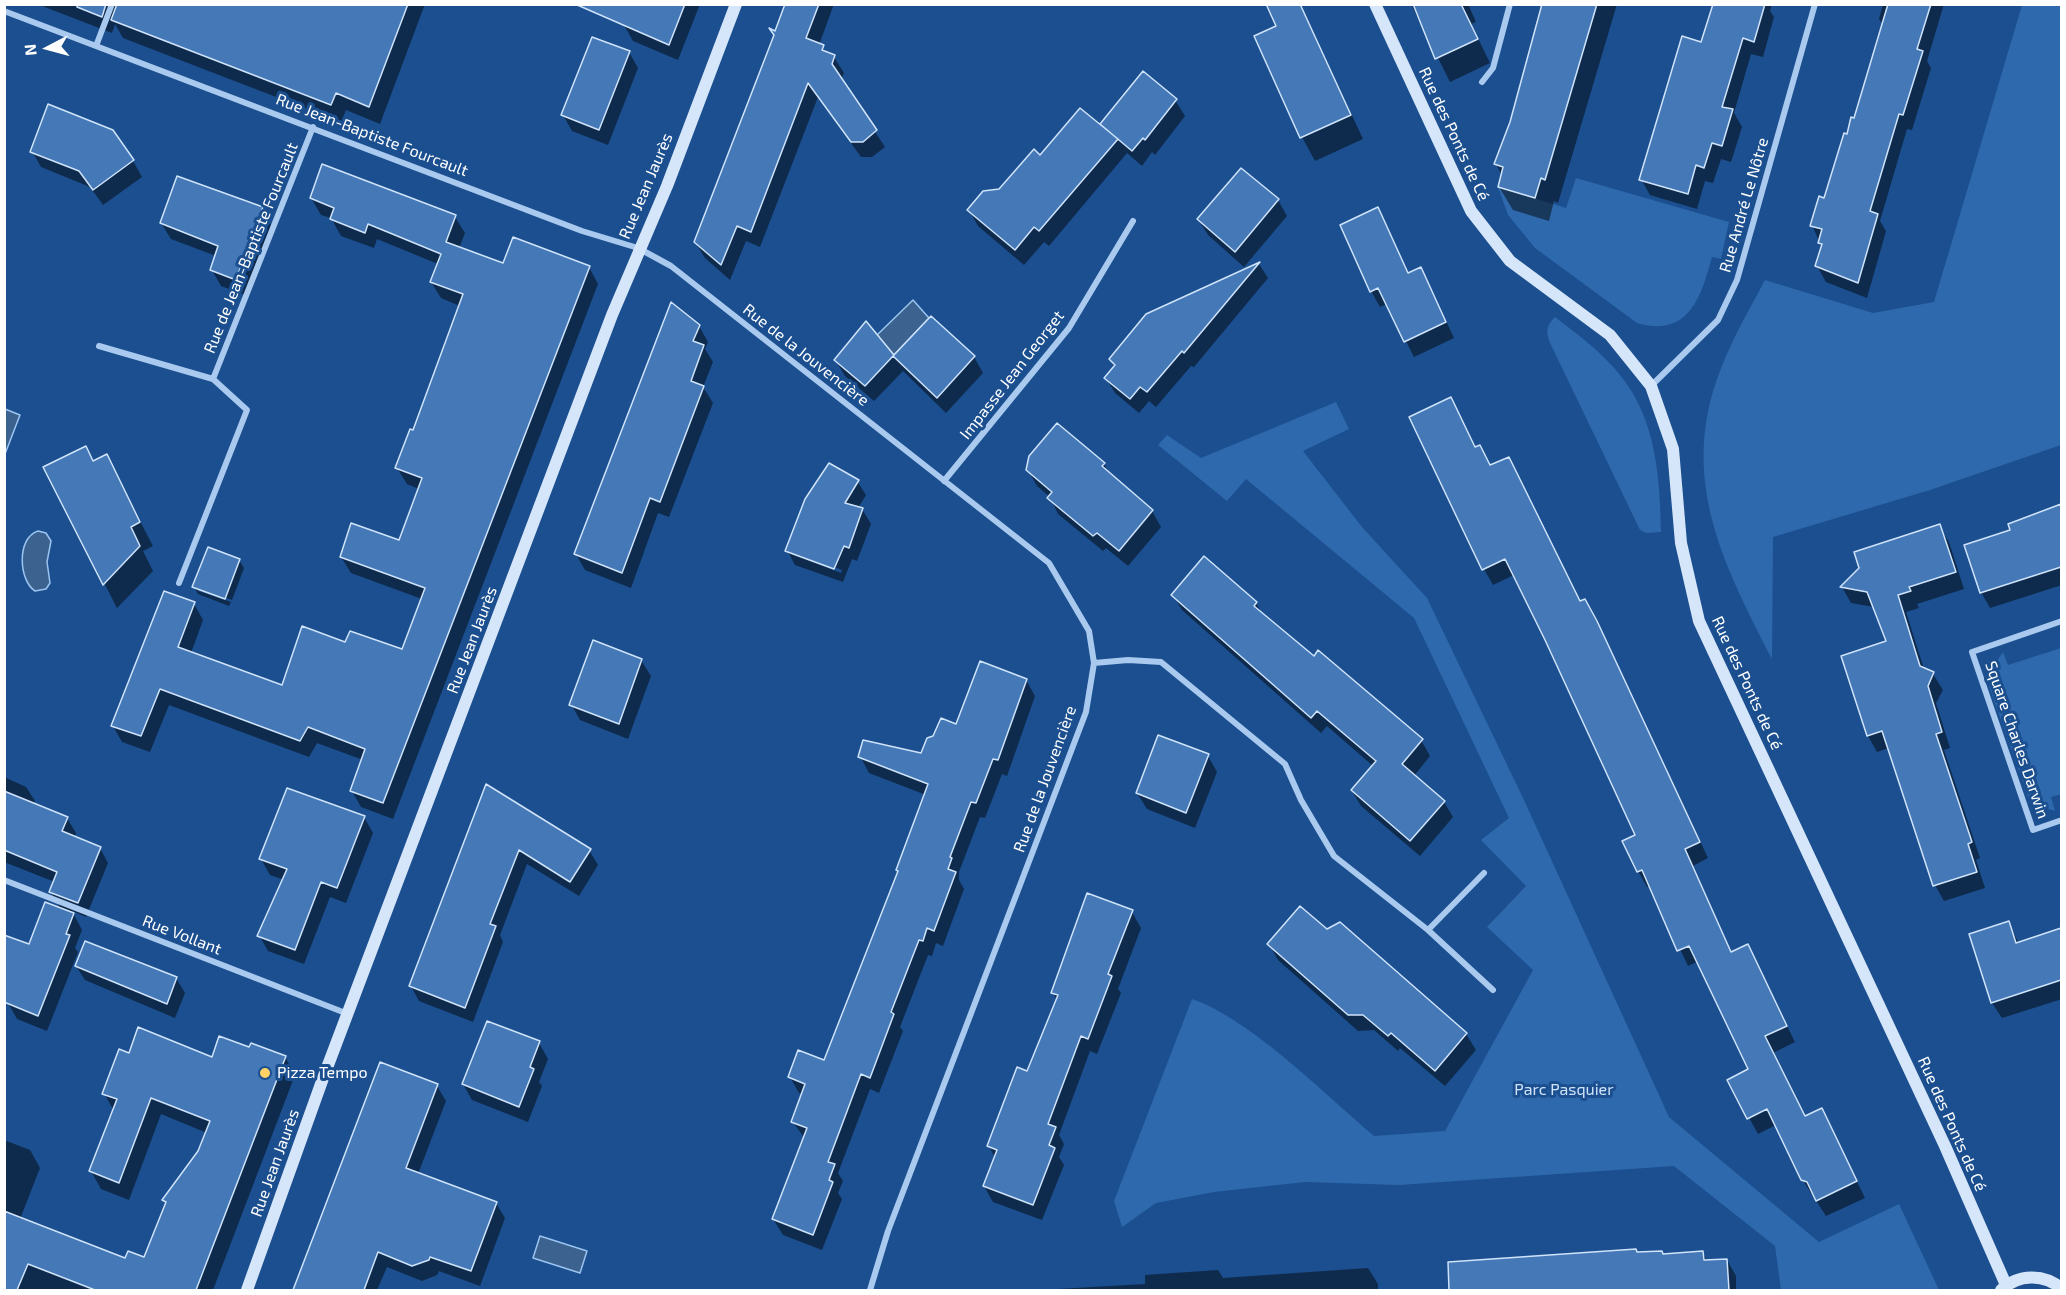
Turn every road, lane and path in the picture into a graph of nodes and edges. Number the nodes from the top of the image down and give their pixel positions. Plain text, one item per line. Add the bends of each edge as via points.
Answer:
1 (112, 4) edge
2 (735, 4) edge
3 (1375, 4) edge
4 (1510, 4) edge
5 (1815, 4) edge
6 (4, 11) edge
7 (96, 46) junction
8 (1482, 82) dead end
9 (313, 127) junction
10 (1133, 221) dead end
11 (638, 248) junction
12 (99, 346) dead end
13 (213, 379) junction
14 (1651, 386) junction
15 (944, 481) junction
16 (179, 583) dead end
17 (2061, 621) edge
18 (1094, 663) junction
19 (2061, 820) edge
20 (1484, 873) dead end
21 (4, 880) edge
22 (1428, 930) junction
23 (1492, 990) dead end
24 (349, 1015) junction
25 (2003, 1288) edge
26 (2061, 1289) edge
27 (247, 1290) edge
28 (870, 1290) edge

1 - 7 street
2 - 11 street, Rue Jean Jaurès via 667,186
3 - 14 street, Rue des Ponts de Cé via 1471,211 1510,261 1610,335
4 - 8 street via 1493,68
5 - 14 street, Rue André Le Nôtre via 1737,280 1718,320
6 - 7 street, Rue Jean-Baptiste Fourcault
7 - 9 street, Rue Jean-Baptiste Fourcault
9 - 11 street, Rue Jean-Baptiste Fourcault via 582,231
9 - 13 street, Rue de Jean-Baptiste Fourcault
10 - 15 street, Impasse Jean Georget via 1069,328
11 - 15 street, Rue de la Jouvencière via 671,266
11 - 24 street, Rue Jean Jaurès
12 - 13 street, Rue de Jean-Baptiste Fourcault
13 - 16 street, Rue de Jean-Baptiste Fourcault via 247,410
14 - 25 street, Rue des Ponts de Cé via 1673,449 1681,543 1700,621 1945,1146
15 - 18 street, Rue de la Jouvencière via 1049,563 1089,631
17 - 19 street, Square Charles Darwin via 1972,652 2033,830
18 - 22 street via 1161,662 1286,764 1301,800 1334,856
18 - 28 street, Rue de la Jouvencière via 1086,712 888,1231
20 - 22 street
21 - 24 street, Rue Vollant
22 - 23 street
24 - 27 street, Rue Jean Jaurès
25 - 26 street via 2031,1277 2045,1279

